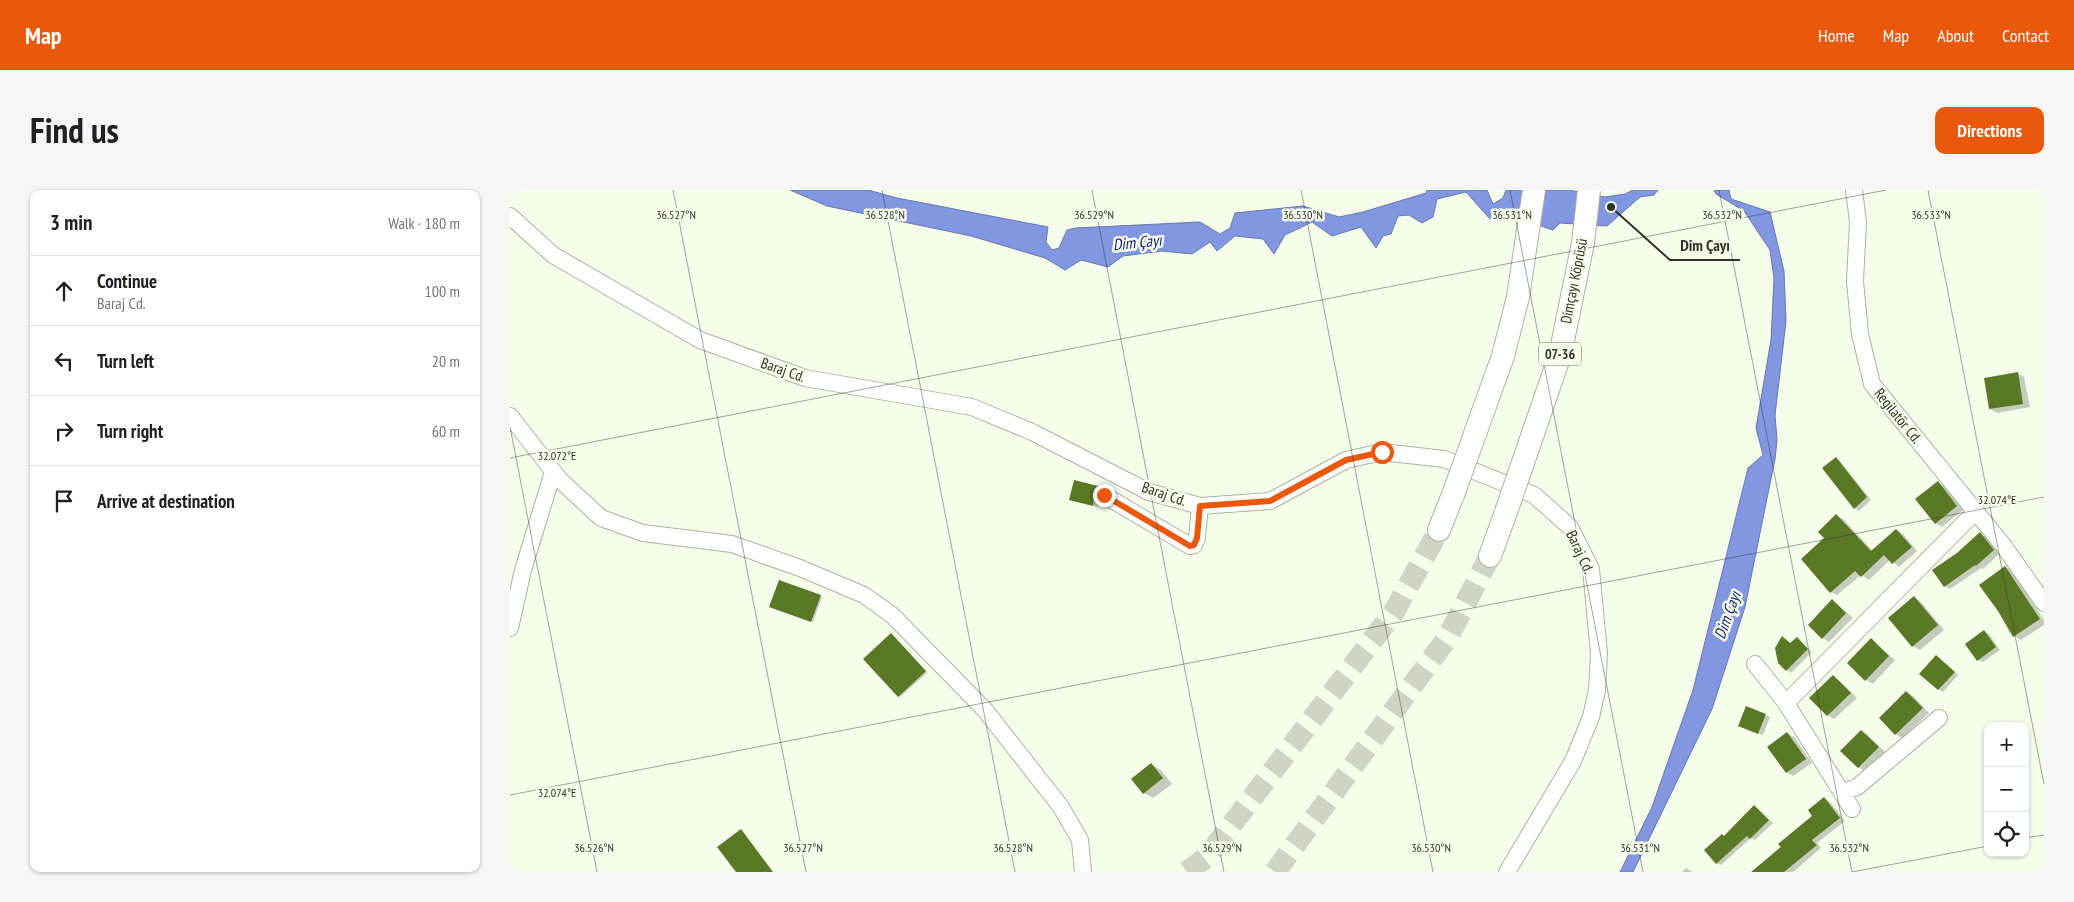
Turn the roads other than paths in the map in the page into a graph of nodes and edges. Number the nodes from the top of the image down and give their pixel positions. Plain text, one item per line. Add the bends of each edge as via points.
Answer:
1 (1534, 190) edge
2 (1589, 190) edge
3 (1854, 190) edge
4 (510, 216) edge
5 (510, 416) edge
6 (553, 472) junction
7 (1104, 495) dead end
8 (1200, 506) junction
9 (1976, 511) junction
10 (1439, 530) tunnel mouth
11 (1490, 556) tunnel mouth
12 (2044, 603) edge
13 (510, 628) edge
14 (1755, 664) dead end
15 (1786, 703) junction
16 (1939, 718) dead end
17 (1842, 792) junction
18 (1852, 809) dead end
19 (1083, 872) edge
20 (1507, 872) edge

1 - 10 highway, bridge via 1518,297 1503,356
2 - 11 highway, Dimçayı Köprüsü / 07-36, bridge via 1583,243 1560,355
3 - 9 street, Regilatör Cd. via 1858,222 1855,281 1860,334 1872,384
4 - 8 street, Baraj Cd. via 553,255 700,340 805,378 972,407 1032,432 1149,492
5 - 6 street
6 - 13 street via 523,570
6 - 19 street via 601,518 643,534 732,544 864,595 892,615 985,710 1061,807 1080,840
7 - 8 street via 1190,546 1197,538
8 - 20 street, Baraj Cd. via 1270,501 1346,460 1382,452 1444,459 1534,495 1570,528 1591,569 1599,653 1597,690 1591,717 1573,761
9 - 12 street, Regilatör Cd.
9 - 15 street
14 - 15 street
15 - 17 street
16 - 17 street via 1857,787
17 - 18 street

